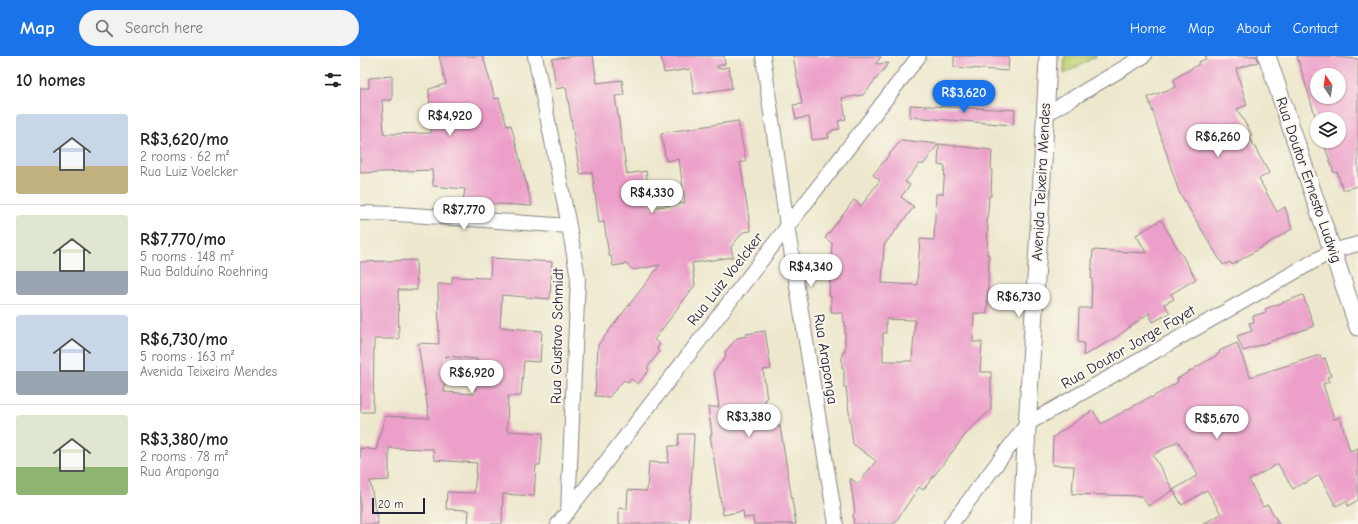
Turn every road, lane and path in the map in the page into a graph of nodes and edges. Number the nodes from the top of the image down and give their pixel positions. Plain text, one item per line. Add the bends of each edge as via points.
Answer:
1 (535, 56) edge
2 (763, 56) edge
3 (919, 56) edge
4 (1048, 56) edge
5 (1144, 56) edge
6 (1267, 56) edge
7 (1046, 114) junction
8 (360, 213) edge
9 (569, 226) junction
10 (787, 226) junction
11 (1358, 244) edge
12 (1332, 251) junction
13 (1358, 327) edge
14 (1027, 424) junction
15 (568, 517) edge
16 (558, 524) edge
17 (836, 524) edge
18 (951, 524) edge
19 (1022, 524) edge

1 - 9 street, Rua Gustavo Schmidt
2 - 10 street, Rua Araponga
3 - 10 street, Rua Luiz Voelcker
4 - 7 street, Avenida Teixeira Mendes
5 - 7 street
6 - 12 street, Rua Doutor Ernesto Ludwig
7 - 14 street, Avenida Teixeira Mendes
8 - 9 street
9 - 15 street, Rua Gustavo Schmidt via 578,278
10 - 15 street, Rua Luiz Voelcker
10 - 17 street, Rua Araponga
11 - 12 street, Rua Doutor Jorge Fayet
12 - 13 street, Rua Doutor Ernesto Ludwig
12 - 14 street, Rua Doutor Jorge Fayet
14 - 18 street, Rua Doutor Jorge Fayet
14 - 19 street, Avenida Teixeira Mendes
15 - 16 street, Rua Luiz Voelcker

